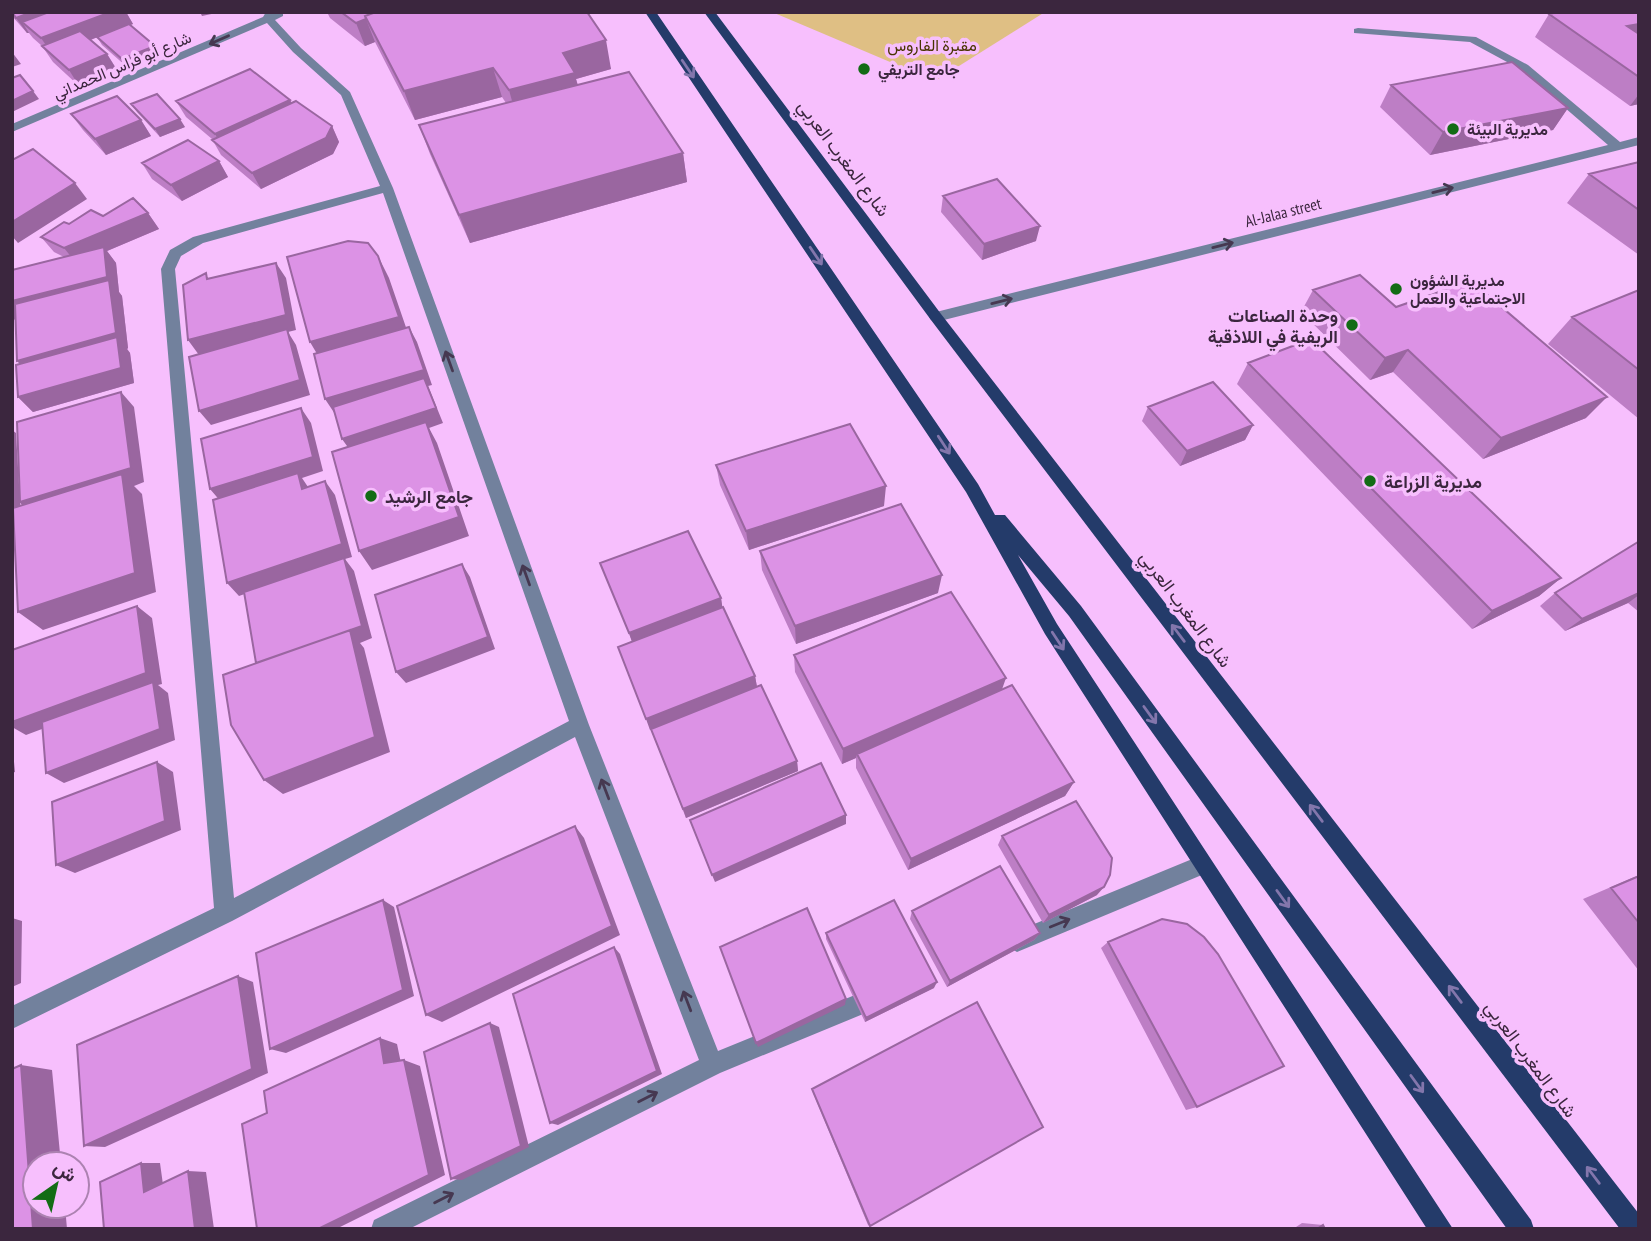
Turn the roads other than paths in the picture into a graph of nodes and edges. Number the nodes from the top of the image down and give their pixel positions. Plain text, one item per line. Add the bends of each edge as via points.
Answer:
1 (650, 12) edge
2 (709, 12) edge
3 (274, 14) edge
4 (1358, 31) dead end
5 (12, 128) edge
6 (1639, 141) edge
7 (1617, 146) junction
8 (387, 188) junction
9 (936, 317) junction
10 (972, 488) junction
11 (580, 725) junction
12 (1202, 865) junction
13 (225, 914) junction
14 (996, 949) edge
15 (892, 991) edge
16 (12, 1017) edge
17 (712, 1065) junction
18 (383, 1229) edge
19 (1441, 1229) edge
20 (1522, 1229) edge
21 (1635, 1229) edge

1 -> 10 main road
2 - 9 main road, شارع المغرب العربي
3 -> 5 street, شارع أبو فراس الحمداني
3 - 8 street via 297,50 345,94
4 - 7 street via 1472,39 1524,67
6 - 7 street, Al-Jalaa street
9 -> 7 street, Al-Jalaa street
11 -> 8 street
8 - 13 street via 198,240 175,253 168,269
21 -> 9 main road, شارع المغرب العربي
10 -> 12 main road via 1051,629
10 -> 20 main road via 1075,611
11 - 13 street
17 -> 11 street
14 -> 12 street
12 - 19 main road
13 - 16 street
15 - 17 street
18 -> 17 street

